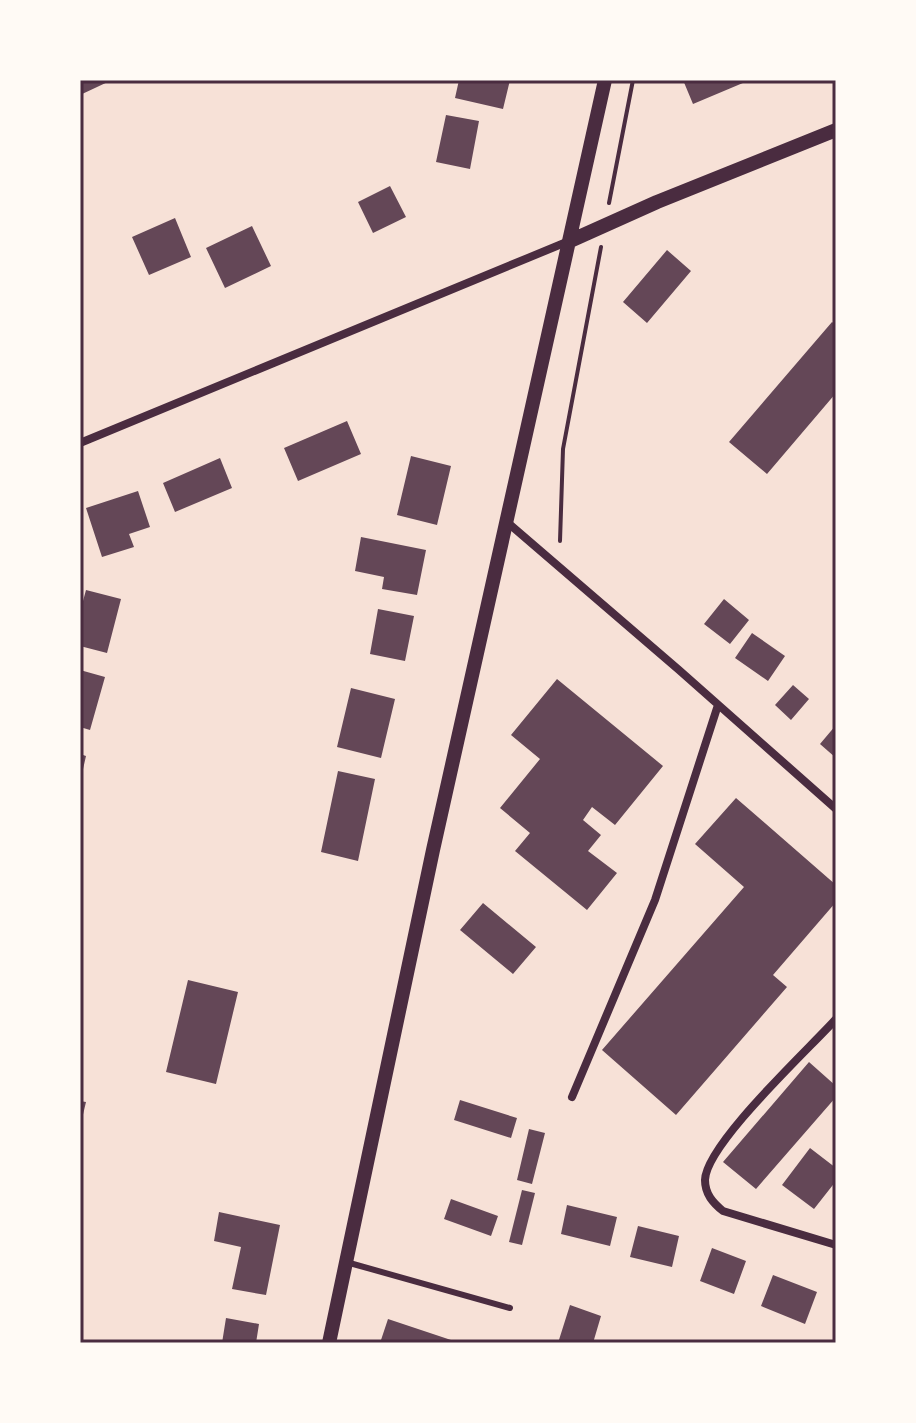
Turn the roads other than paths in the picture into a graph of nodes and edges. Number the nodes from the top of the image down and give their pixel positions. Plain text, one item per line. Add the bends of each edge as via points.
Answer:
1 (605, 80) edge
2 (836, 130) edge
3 (570, 241) junction
4 (80, 443) edge
5 (507, 522) junction
6 (718, 705) junction
7 (836, 809) edge
8 (836, 1019) edge
9 (572, 1097) dead end
10 (836, 1245) edge
11 (346, 1262) junction
12 (510, 1308) dead end
13 (329, 1343) edge

1 - 3 street
2 - 3 street
3 - 4 street
3 - 5 street
5 - 6 street
5 - 11 street
6 - 7 street
6 - 9 street via 655,900
8 - 10 street via 729,1134 705,1181 723,1211
11 - 12 lane
11 - 13 street

